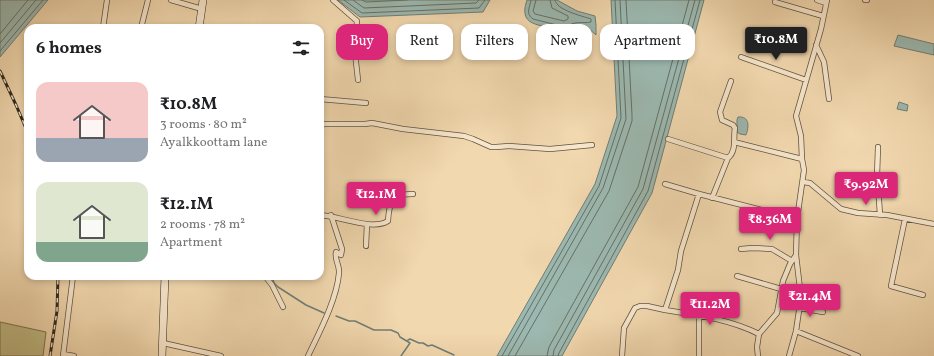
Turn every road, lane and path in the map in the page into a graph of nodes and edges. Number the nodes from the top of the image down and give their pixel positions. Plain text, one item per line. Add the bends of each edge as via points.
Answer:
1 (107, 0) edge
2 (148, 0) edge
3 (171, 0) edge
4 (203, 0) edge
5 (333, 0) edge
6 (817, 0) edge
7 (827, 1) edge
8 (775, 2) dead end
9 (202, 9) junction
10 (823, 16) junction
11 (104, 24) edge
12 (142, 24) edge
13 (200, 24) edge
14 (816, 45) junction
15 (741, 57) dead end
16 (358, 80) dead end
17 (806, 80) junction
18 (731, 81) dead end
19 (324, 99) edge
20 (829, 99) dead end
21 (366, 103) dead end
22 (324, 124) edge
23 (668, 139) dead end
24 (734, 142) junction
25 (592, 145) dead end
26 (878, 147) dead end
27 (728, 158) junction
28 (802, 159) junction
29 (803, 182) junction
30 (665, 184) dead end
31 (413, 194) dead end
32 (699, 194) junction
33 (712, 198) junction
34 (324, 215) edge
35 (880, 215) junction
36 (331, 216) junction
37 (905, 218) junction
38 (797, 219) junction
39 (367, 224) junction
40 (934, 224) edge
41 (366, 246) dead end
42 (741, 249) dead end
43 (796, 255) junction
44 (792, 261) junction
45 (737, 276) dead end
46 (72, 280) edge
47 (165, 280) edge
48 (268, 280) edge
49 (780, 289) junction
50 (923, 295) dead end
51 (283, 307) dead end
52 (800, 308) junction
53 (665, 310) junction
54 (823, 312) dead end
55 (699, 315) junction
56 (796, 330) junction
57 (759, 334) junction
58 (163, 343) junction
59 (63, 355) edge
60 (74, 356) edge
61 (162, 356) edge
62 (221, 356) edge
63 (308, 356) edge
64 (622, 356) edge
65 (699, 356) edge
66 (758, 356) edge
67 (789, 356) edge
68 (858, 356) edge

1 - 11 street
2 - 12 street
3 - 9 street
4 - 9 street
5 - 16 street via 357,21 355,53
6 - 7 street
7 - 10 street
8 - 10 street
9 - 13 street
10 - 14 street
14 - 17 street
14 - 20 street via 824,62
15 - 17 street
17 - 28 street via 796,116 802,136
18 - 24 street via 720,116 735,128
19 - 21 street
22 - 25 street via 372,123 464,136 491,147 550,149
23 - 27 street
24 - 27 street via 735,146
24 - 28 street
26 - 35 street via 876,176
27 - 33 street
28 - 29 street
29 - 35 street via 810,184 841,209 858,214
29 - 38 street
30 - 32 street
31 - 39 street via 397,196 389,207 388,221 384,224
32 - 33 street
32 - 53 street
33 - 38 street
34 - 36 street
35 - 37 street
36 - 39 street
36 - 63 street via 342,249 341,255 336,252 335,255 340,272 328,311
37 - 40 street
37 - 50 street via 891,286
38 - 43 street
39 - 41 street
42 - 44 street via 772,249
43 - 44 street
43 - 52 street via 801,289
44 - 49 street
45 - 49 street
46 - 59 street
47 - 58 street
48 - 51 street
49 - 57 street via 777,313
52 - 54 street
52 - 56 street
53 - 55 street
53 - 64 street via 647,306 635,308 623,334
55 - 57 street via 743,326
55 - 65 street
56 - 67 street
56 - 68 street
57 - 66 street
58 - 61 street
58 - 62 street
59 - 60 street

